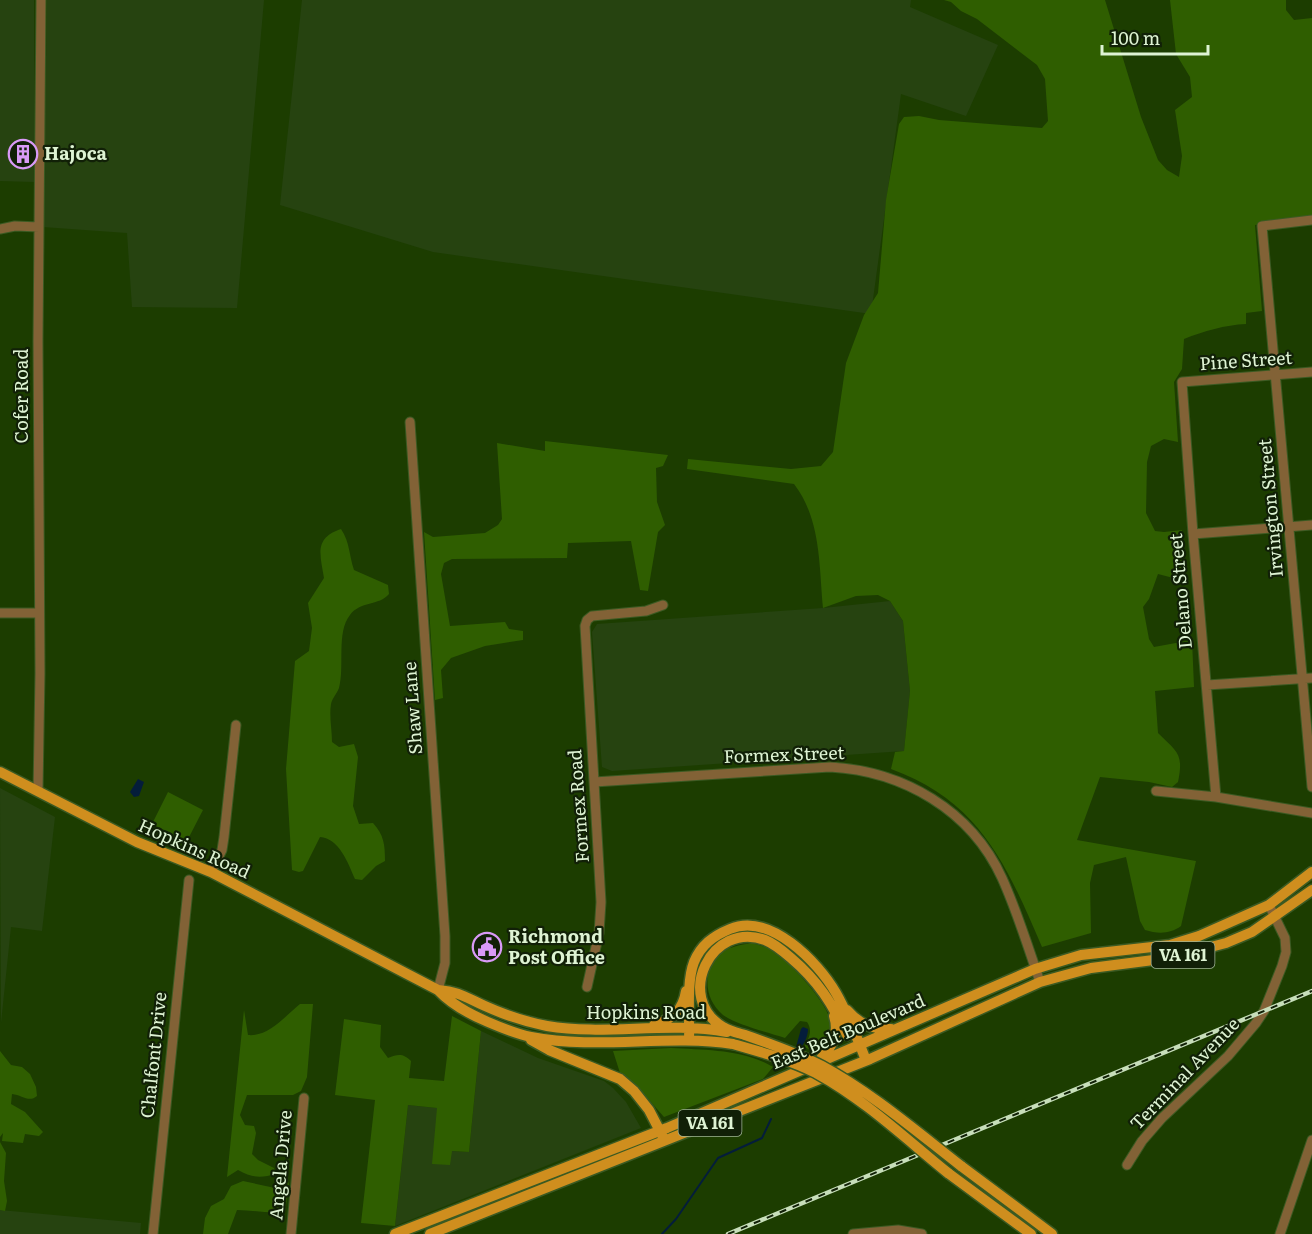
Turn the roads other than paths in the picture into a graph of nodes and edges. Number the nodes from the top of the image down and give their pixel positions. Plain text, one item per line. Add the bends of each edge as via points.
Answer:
1 (41, 0) edge
2 (1312, 220) edge
3 (39, 227) junction
4 (0, 229) edge
5 (1312, 372) edge
6 (1276, 375) junction
7 (1182, 382) joint
8 (410, 422) dead end
9 (1312, 525) edge
10 (1288, 526) junction
11 (1192, 534) junction
12 (663, 605) dead end
13 (0, 613) edge
14 (39, 613) junction
15 (1307, 678) edge
16 (1207, 685) junction
17 (236, 724) dead end
18 (0, 772) edge
19 (594, 782) junction
20 (1312, 787) edge
21 (38, 791) junction
22 (1156, 791) dead end
23 (1216, 797) junction
24 (1312, 813) edge
25 (211, 872) junction
26 (1312, 872) edge
27 (189, 880) dead end
28 (1312, 890) edge
29 (1269, 905) junction
30 (1275, 918) junction
31 (1035, 969) junction
32 (692, 974) junction
33 (1040, 982) junction
34 (586, 987) dead end
35 (438, 990) junction
36 (827, 996) junction
37 (839, 999) junction
38 (689, 1027) junction
39 (644, 1028) junction
40 (897, 1029) junction
41 (520, 1035) junction
42 (745, 1035) junction
43 (689, 1040) junction
44 (857, 1046) junction
45 (866, 1060) junction
46 (815, 1065) junction
47 (304, 1098) dead end
48 (660, 1131) junction
49 (1312, 1140) edge
50 (664, 1142) junction
51 (1126, 1165) dead end
52 (153, 1234) edge
53 (291, 1234) edge
54 (395, 1234) edge
55 (430, 1234) edge
56 (853, 1234) edge
57 (922, 1234) edge
58 (1030, 1234) edge
59 (1052, 1234) edge
60 (1280, 1234) edge

1 - 3 street, Cofer Road
2 - 6 street, Irvington Street via 1262,226
3 - 4 street
3 - 14 street, Cofer Road
5 - 6 street, Pine Street
6 - 7 street, Pine Street
6 - 10 street, Irvington Street
7 - 11 street, Delano Street
8 - 35 street, Shaw Lane via 445,936 445,963
9 - 10 street
10 - 11 street
10 - 15 street, Irvington Street
11 - 16 street, Delano Street
12 - 19 street, Formex Road via 646,611 597,615 586,623
13 - 14 street
14 - 21 street, Cofer Road
15 - 16 street
15 - 20 street, Irvington Street
16 - 23 street, Delano Street
17 - 25 street via 222,850
18 - 21 main road, Hopkins Road
19 - 31 street, Formex Street via 830,767 875,773 909,785 952,813 987,851 1009,896
19 - 34 street, Formex Road via 601,902 599,933
21 - 25 main road, Hopkins Road via 137,842
22 - 23 street
23 - 24 street
25 - 35 main road, Hopkins Road
26 - 29 main road, East Belt Boulevard / VA 161
27 - 52 street, Chalfont Drive
28 - 30 main road, East Belt Boulevard / VA 161
29 - 30 street, Terminal Avenue
29 - 31 main road, East Belt Boulevard / VA 161 via 1228,925 1170,945 1081,955
30 - 33 main road, East Belt Boulevard / VA 161 via 1252,932 1203,950 1091,968
30 - 51 street, Terminal Avenue via 1285,938 1286,952 1264,1011 1228,1056 1162,1118
31 - 33 street, Formex Street
31 - 40 main road, East Belt Boulevard / VA 161
32 - 37 main road via 700,950 710,940 734,928 752,926 776,933 804,953
32 - 38 main road
32 - 39 main road via 681,1009 669,1020
33 - 45 main road, East Belt Boulevard / VA 161
35 - 39 main road, Hopkins Road via 457,992 508,1016 545,1026 593,1030
35 - 41 main road, Hopkins Road via 450,1003
36 - 42 main road via 809,974 777,947 756,938 733,940 711,955 700,977 700,987 707,1012 715,1021
36 - 44 main road
36 - 46 main road via 836,1021 835,1035 830,1049
37 - 40 main road via 866,1026
37 - 44 main road
38 - 39 main road, Hopkins Road
38 - 42 main road, Hopkins Road
38 - 43 main road
40 - 44 main road, East Belt Boulevard / VA 161
41 - 43 main road, Hopkins Road via 584,1043
41 - 48 main road via 620,1079 649,1110
42 - 59 main road, Hopkins Road, bridge via 799,1055 848,1082
43 - 58 main road, Hopkins Road, bridge via 733,1044 817,1074
44 - 45 main road
44 - 46 main road, East Belt Boulevard / VA 161
45 - 50 main road, East Belt Boulevard / VA 161
46 - 48 main road, East Belt Boulevard / VA 161
47 - 53 street, Angela Drive
48 - 50 main road
48 - 54 main road, East Belt Boulevard / VA 161
49 - 60 street
50 - 55 main road, East Belt Boulevard / VA 161
56 - 57 street via 898,1230

